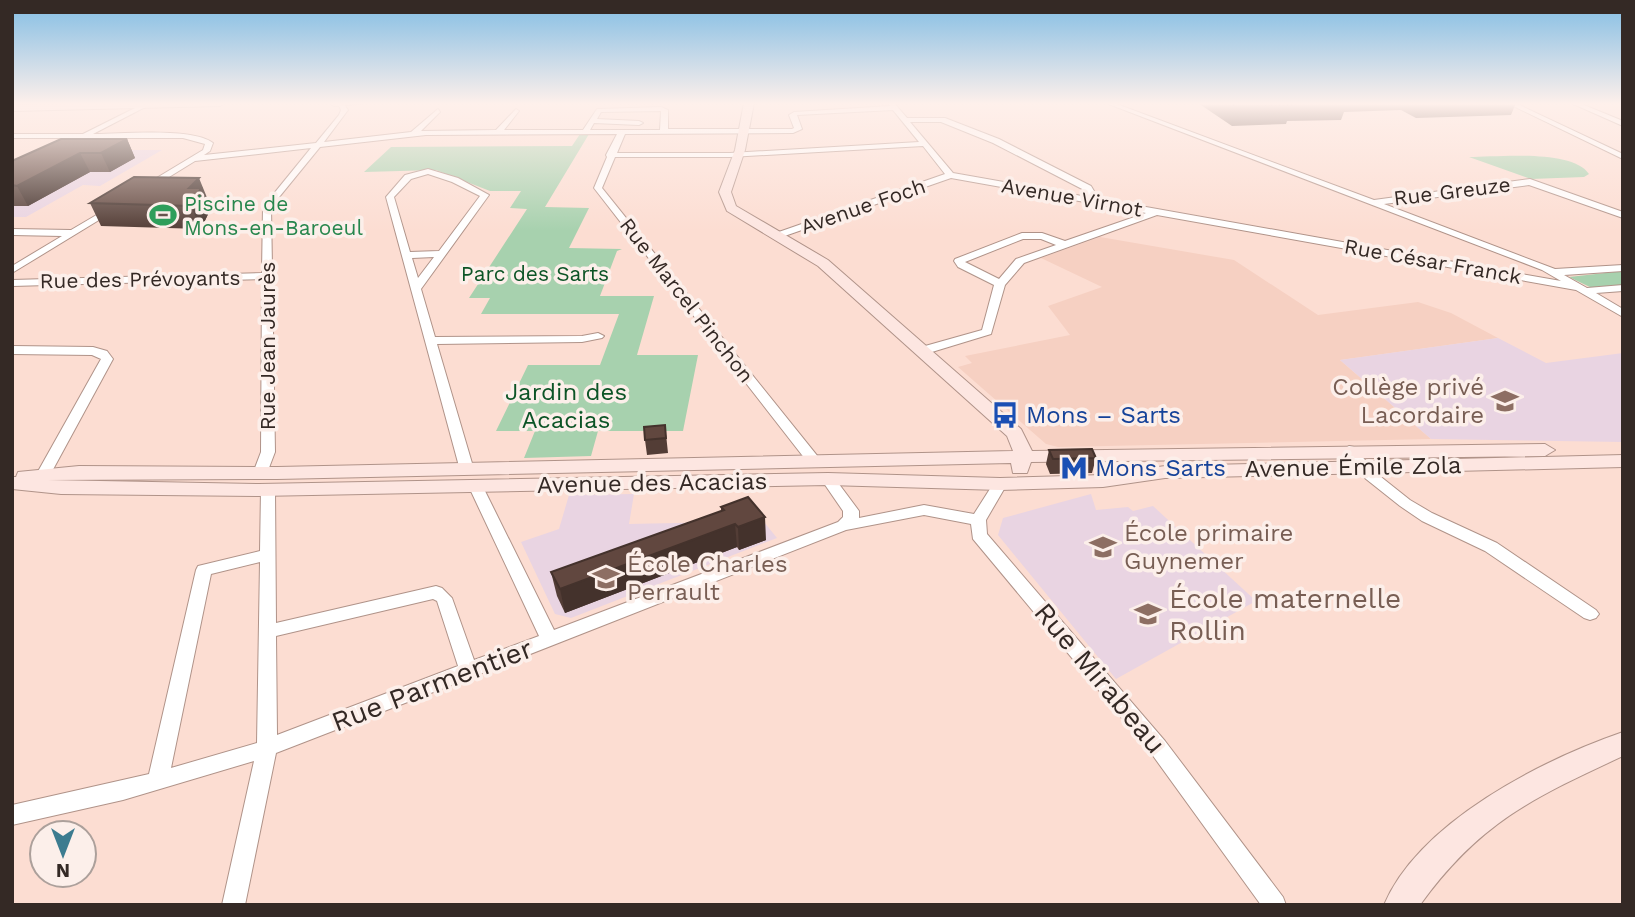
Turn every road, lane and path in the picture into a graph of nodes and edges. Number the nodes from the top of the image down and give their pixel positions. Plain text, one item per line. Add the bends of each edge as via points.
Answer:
1 (208, 146) edge
2 (311, 146) edge
3 (317, 146) edge
4 (615, 146) edge
5 (741, 146) edge
6 (892, 146) edge
7 (926, 146) edge
8 (1003, 146) edge
9 (1224, 146) edge
10 (1600, 146) edge
11 (739, 154) junction
12 (610, 155) junction
13 (1623, 157) edge
14 (194, 159) junction
15 (950, 175) junction
16 (143, 190) edge
17 (1084, 199) junction
18 (1375, 202) junction
19 (120, 204) edge
20 (1156, 212) junction
21 (1623, 215) edge
22 (12, 232) edge
23 (73, 233) junction
24 (1285, 235) joint
25 (776, 236) junction
26 (1063, 244) junction
27 (442, 252) junction
28 (405, 255) junction
29 (1623, 268) edge
30 (12, 270) edge
31 (1556, 272) junction
32 (268, 276) junction
33 (12, 283) edge
34 (1000, 285) junction
35 (417, 287) junction
36 (1623, 288) edge
37 (1584, 289) junction
38 (1623, 314) edge
39 (598, 336) dead end
40 (432, 341) junction
41 (12, 350) edge
42 (922, 351) junction
43 (1349, 450) junction
44 (1623, 452) edge
45 (1023, 456) junction
46 (814, 461) junction
47 (1623, 461) edge
48 (1362, 466) junction
49 (43, 475) junction
50 (471, 478) junction
51 (828, 479) junction
52 (12, 480) edge
53 (268, 483) junction
54 (1000, 484) junction
55 (978, 520) junction
56 (844, 526) junction
57 (268, 555) junction
58 (1590, 614) dead end
59 (268, 631) junction
60 (549, 639) junction
61 (469, 672) junction
62 (1623, 743) edge
63 (267, 748) junction
64 (159, 781) junction
65 (12, 815) edge
66 (233, 905) edge
67 (1275, 905) edge
68 (1400, 905) edge

1 - 14 street
2 - 14 street
3 - 32 street, Rue Jean Jaurès via 267,207
4 - 12 street, Rue Marcel Pinchon
5 - 11 main road
6 - 11 street
7 - 15 street
8 - 17 street via 1088,188
9 - 18 street
10 - 13 street
11 - 12 street
11 - 25 main road via 725,192 727,201 738,214
12 - 46 street, Rue Marcel Pinchon via 598,188
14 - 16 street
15 - 17 street, Avenue Virnot
15 - 25 street, Avenue Foch
17 - 20 street, Avenue Virnot
18 - 21 street, Rue Greuze via 1530,182
18 - 31 street
19 - 23 street
20 - 24 street, Avenue Virnot
20 - 26 street
22 - 23 street
23 - 30 street
24 - 37 street, Rue César Franck
25 - 42 main road via 823,263
26 - 34 street via 1020,261
26 - 34 street via 1042,236 1023,236 961,259 962,265
27 - 28 street
27 - 28 street via 485,194 428,171 408,177 390,196
27 - 35 street
28 - 35 street
29 - 31 street
31 - 37 street
32 - 33 street, Rue des Prévoyants
32 - 53 street, Rue Jean Jaurès
34 - 42 street via 987,332
35 - 40 street
36 - 37 street
37 - 38 street
39 - 40 street
40 - 50 street
41 - 49 street via 93,351 107,359
42 - 45 main road via 1017,435
43 - 44 main road, Avenue Émile Zola
43 - 45 main road, Avenue Émile Zola
43 - 48 street
45 - 46 main road, Avenue des Acacias
45 - 54 main road via 1016,475
46 - 50 main road, Avenue des Acacias
46 - 51 main road
47 - 48 main road, Avenue Émile Zola
48 - 54 main road, Avenue Émile Zola via 1157,472 1090,482
48 - 58 street via 1414,509 1491,547
49 - 52 main road
49 - 53 main road
50 - 51 main road, Avenue des Acacias
50 - 53 main road, Avenue des Acacias
50 - 60 street
51 - 54 main road, Avenue des Acacias
51 - 56 street via 851,511
52 - 53 main road via 49,488
53 - 57 street, Rue Jean Jaurès
54 - 55 street
55 - 56 street, Rue Parmentier via 924,510
55 - 67 street, Rue Mirabeau via 979,535 1158,747
56 - 60 street, Rue Parmentier
57 - 59 street, Rue Jean Jaurès
57 - 64 street via 204,570
59 - 61 street via 436,593 444,598
59 - 63 street, Rue Jean Jaurès
60 - 61 street, Rue Parmentier
61 - 63 street, Rue Parmentier
62 - 68 main road via 1546,779 1482,817 1449,844
63 - 64 street, Rue Parmentier
63 - 66 street, Rue Jean Jaurès
64 - 65 street, Rue Parmentier

